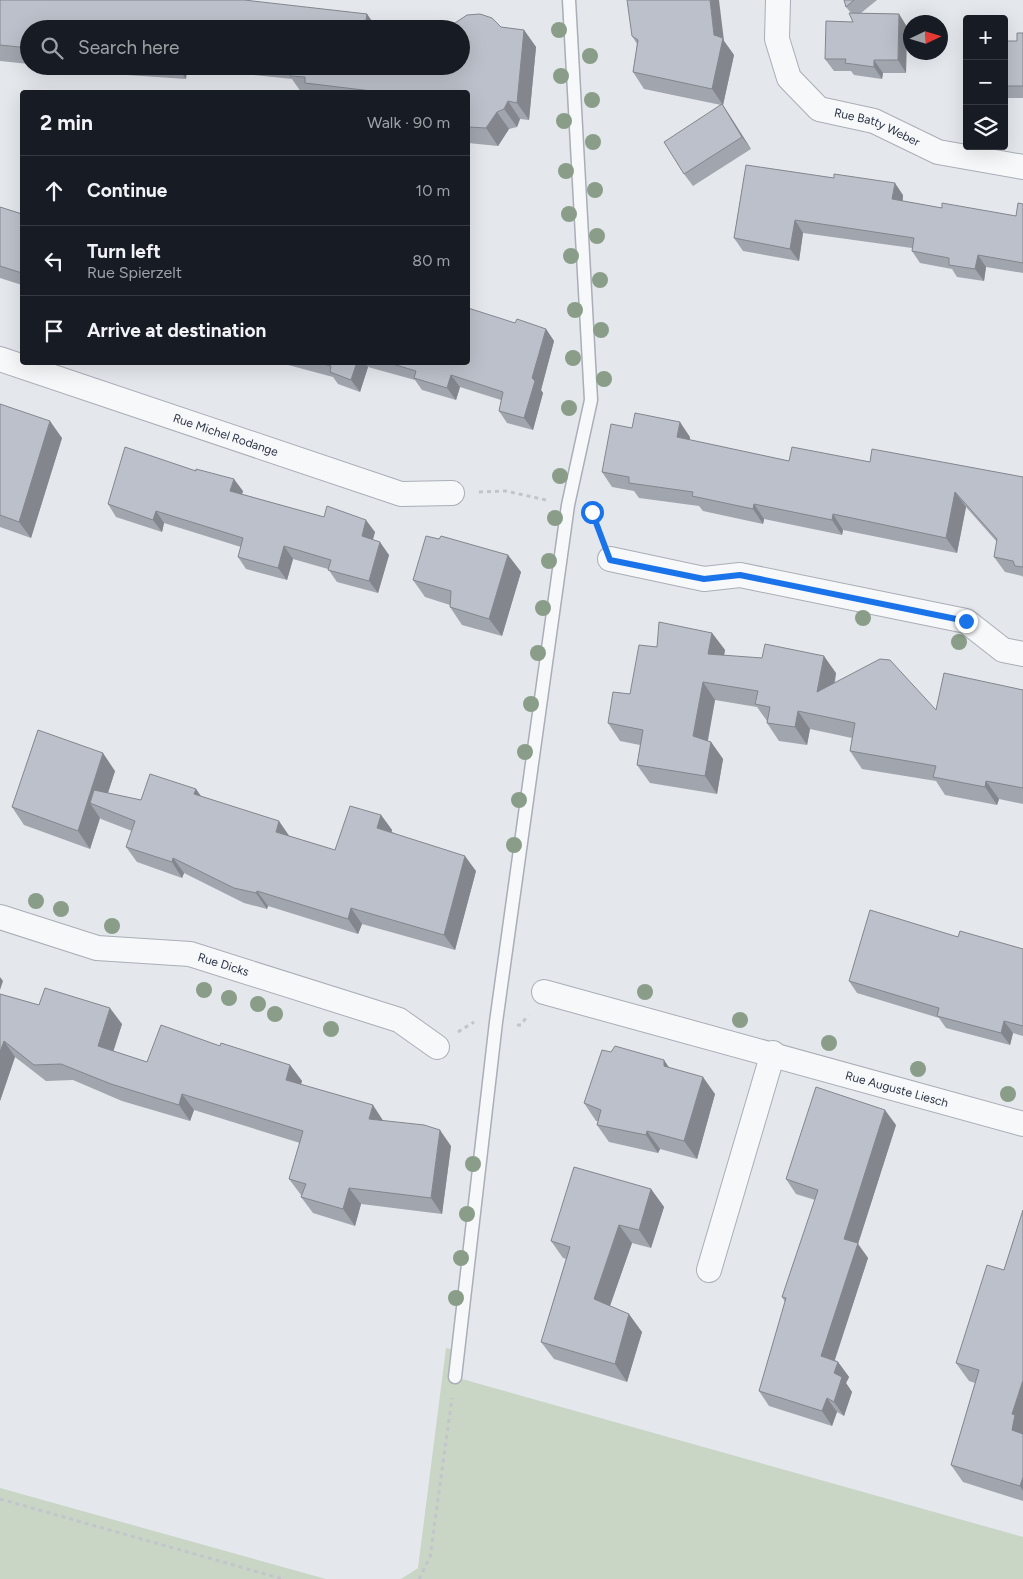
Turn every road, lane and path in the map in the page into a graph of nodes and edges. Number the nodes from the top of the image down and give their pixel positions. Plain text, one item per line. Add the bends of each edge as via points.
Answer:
1 (569, 0) edge
2 (778, 0) edge
3 (1023, 167) edge
4 (0, 359) edge
5 (452, 493) joint
6 (568, 505) junction
7 (610, 560) joint
8 (1023, 654) edge
9 (0, 918) edge
10 (544, 992) dead end
11 (437, 1046) dead end
12 (773, 1054) junction
13 (1023, 1124) edge
14 (709, 1270) dead end
15 (455, 1377) joint
16 (0, 1499) edge
17 (283, 1579) edge
18 (419, 1579) edge

1 - 6 lane via 591,400
2 - 3 street, Rue Batty Weber via 776,39 789,78 819,109 874,122 938,152
4 - 5 street, Rue Michel Rodange via 401,494
5 - 6 path via 506,491
6 - 7 path via 592,512
6 - 15 lane via 496,1022
7 - 8 street via 704,579 740,575 966,621 1003,650
9 - 11 street, Rue Dicks via 97,948 190,954 399,1020
10 - 12 street, Rue Auguste Liesch
12 - 13 street, Rue Auguste Liesch
12 - 14 street
15 - 18 path via 430,1558
16 - 17 path

